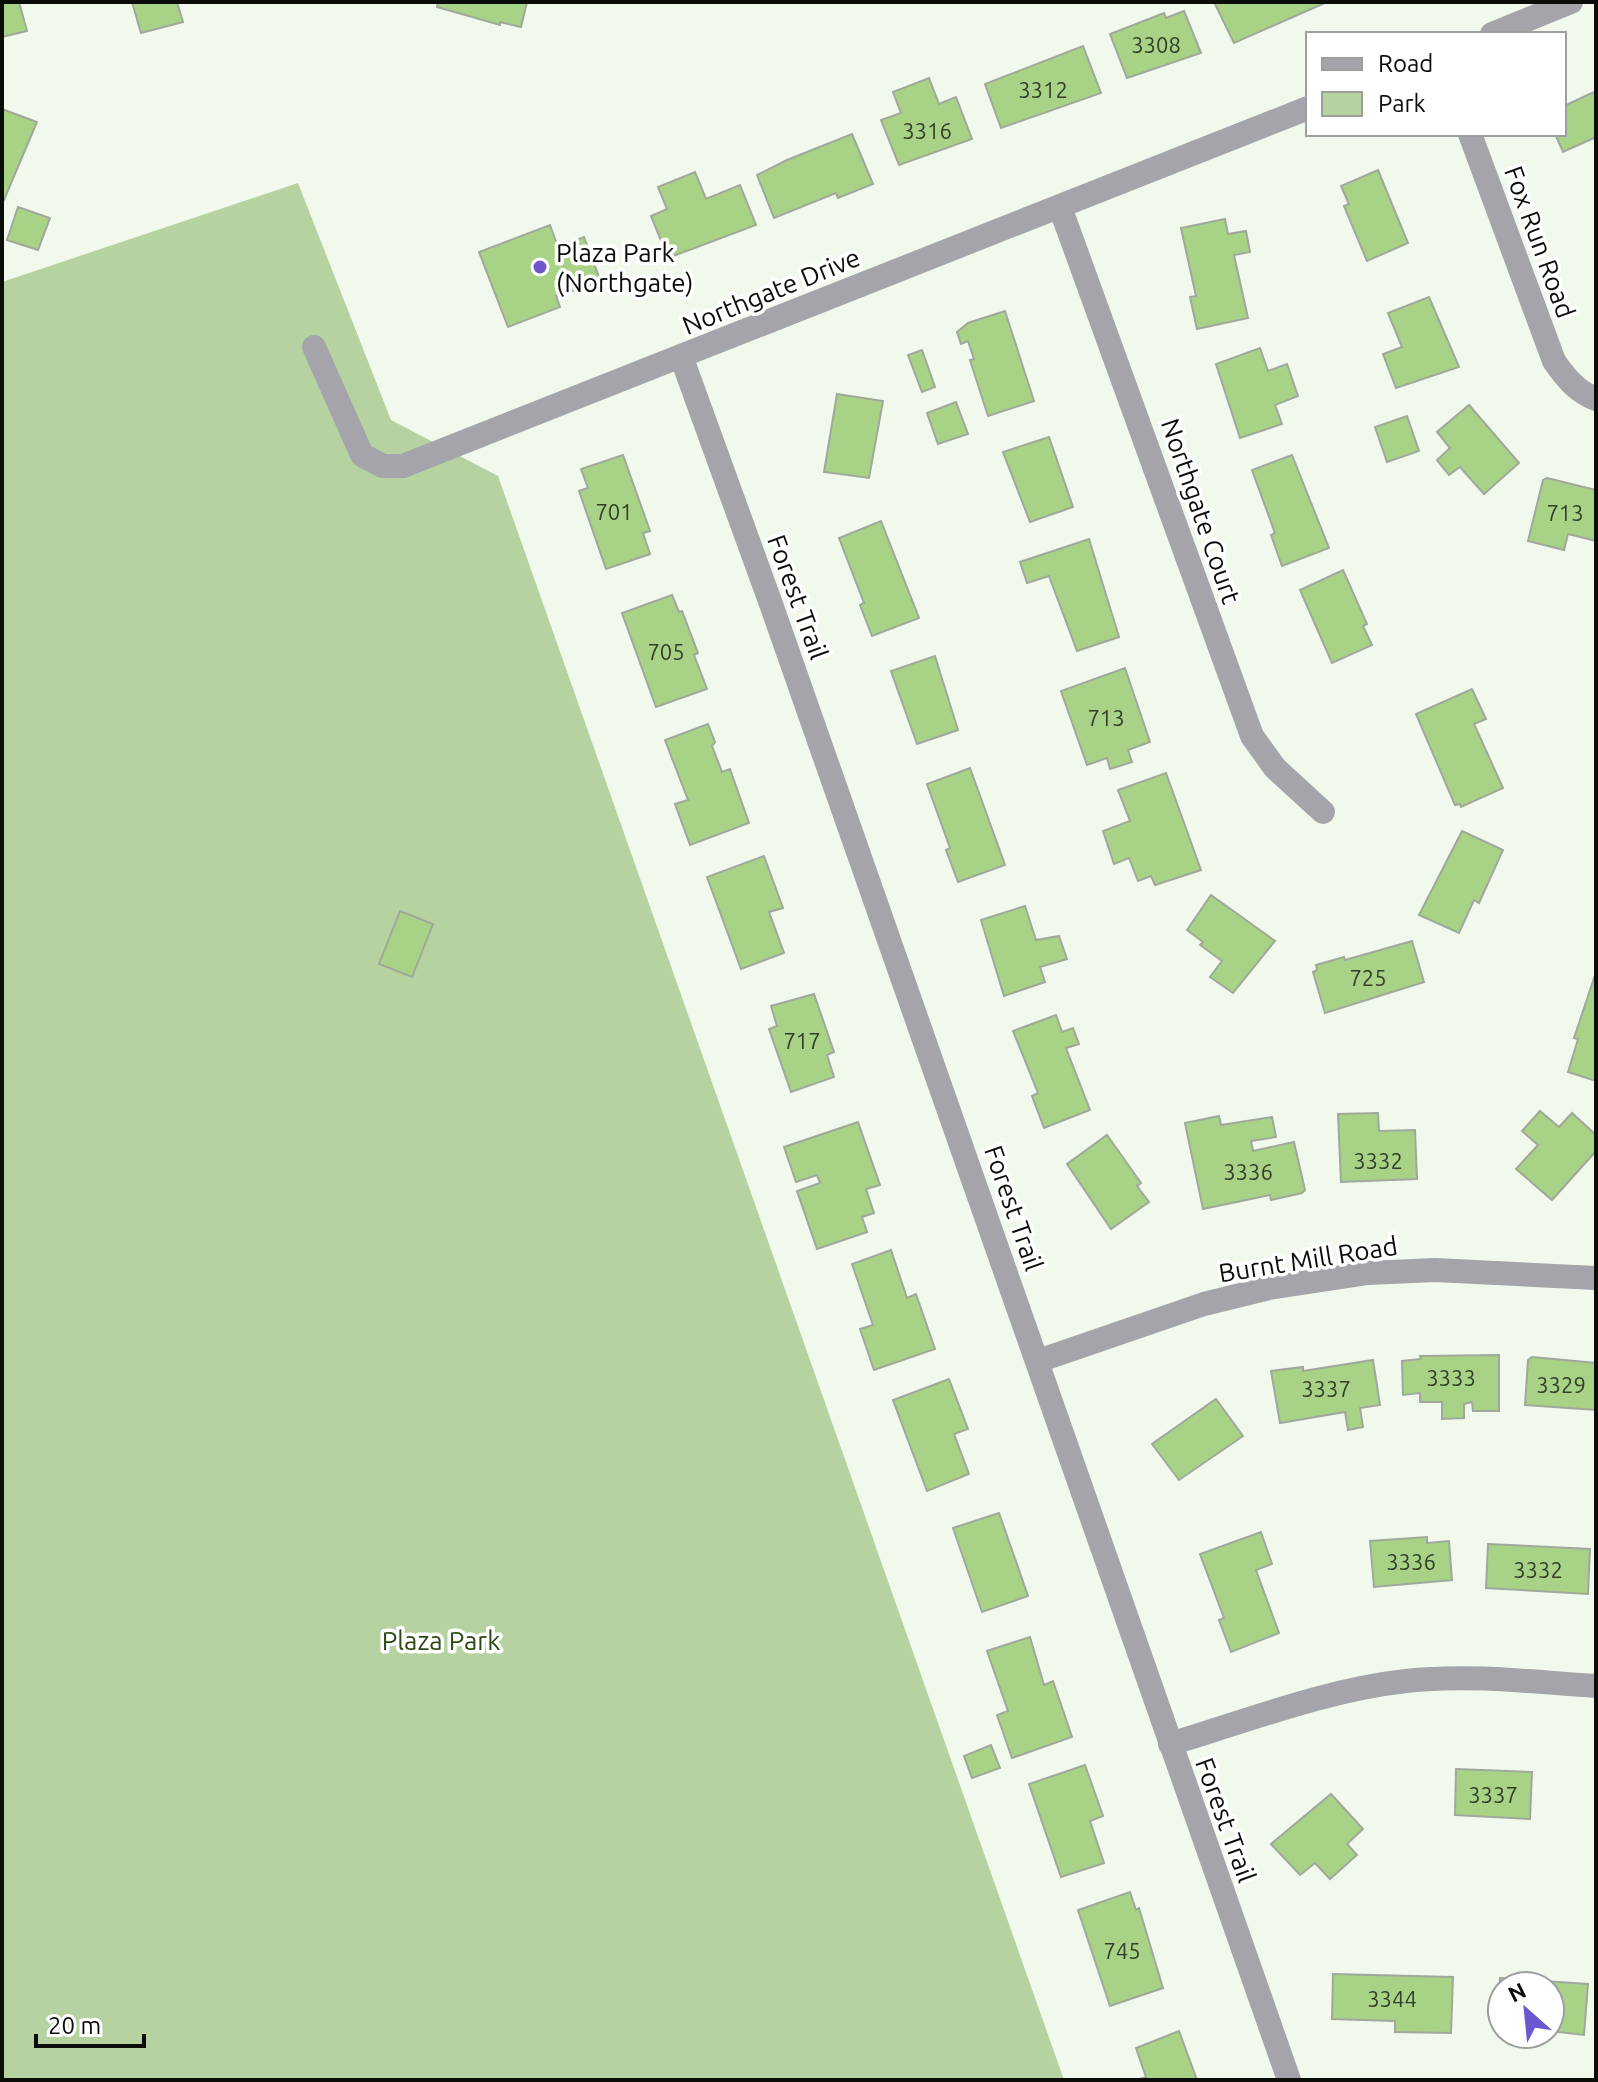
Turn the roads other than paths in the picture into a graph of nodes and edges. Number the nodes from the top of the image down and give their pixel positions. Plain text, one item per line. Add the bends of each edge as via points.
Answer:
1 (1571, 2) edge
2 (1497, 32) edge
3 (1306, 109) edge
4 (1471, 136) edge
5 (1060, 207) junction
6 (314, 347) dead end
7 (681, 356) junction
8 (1596, 399) edge
9 (1323, 812) dead end
10 (1596, 1278) edge
11 (1038, 1361) junction
12 (1596, 1686) edge
13 (1170, 1744) junction
14 (1289, 2080) edge

1 - 2 street
3 - 5 street, Northgate Drive
4 - 8 street, Fox Run Road via 1554,361 1567,379
5 - 7 street, Northgate Drive
5 - 9 street, Northgate Court via 1252,736 1275,768
6 - 7 street, Northgate Drive via 362,455 383,466 403,466
7 - 11 street, Forest Trail
10 - 11 street, Burnt Mill Road via 1435,1270 1368,1273 1204,1304
11 - 13 street, Forest Trail
12 - 13 street via 1476,1678 1407,1681 1339,1692
13 - 14 street, Forest Trail

